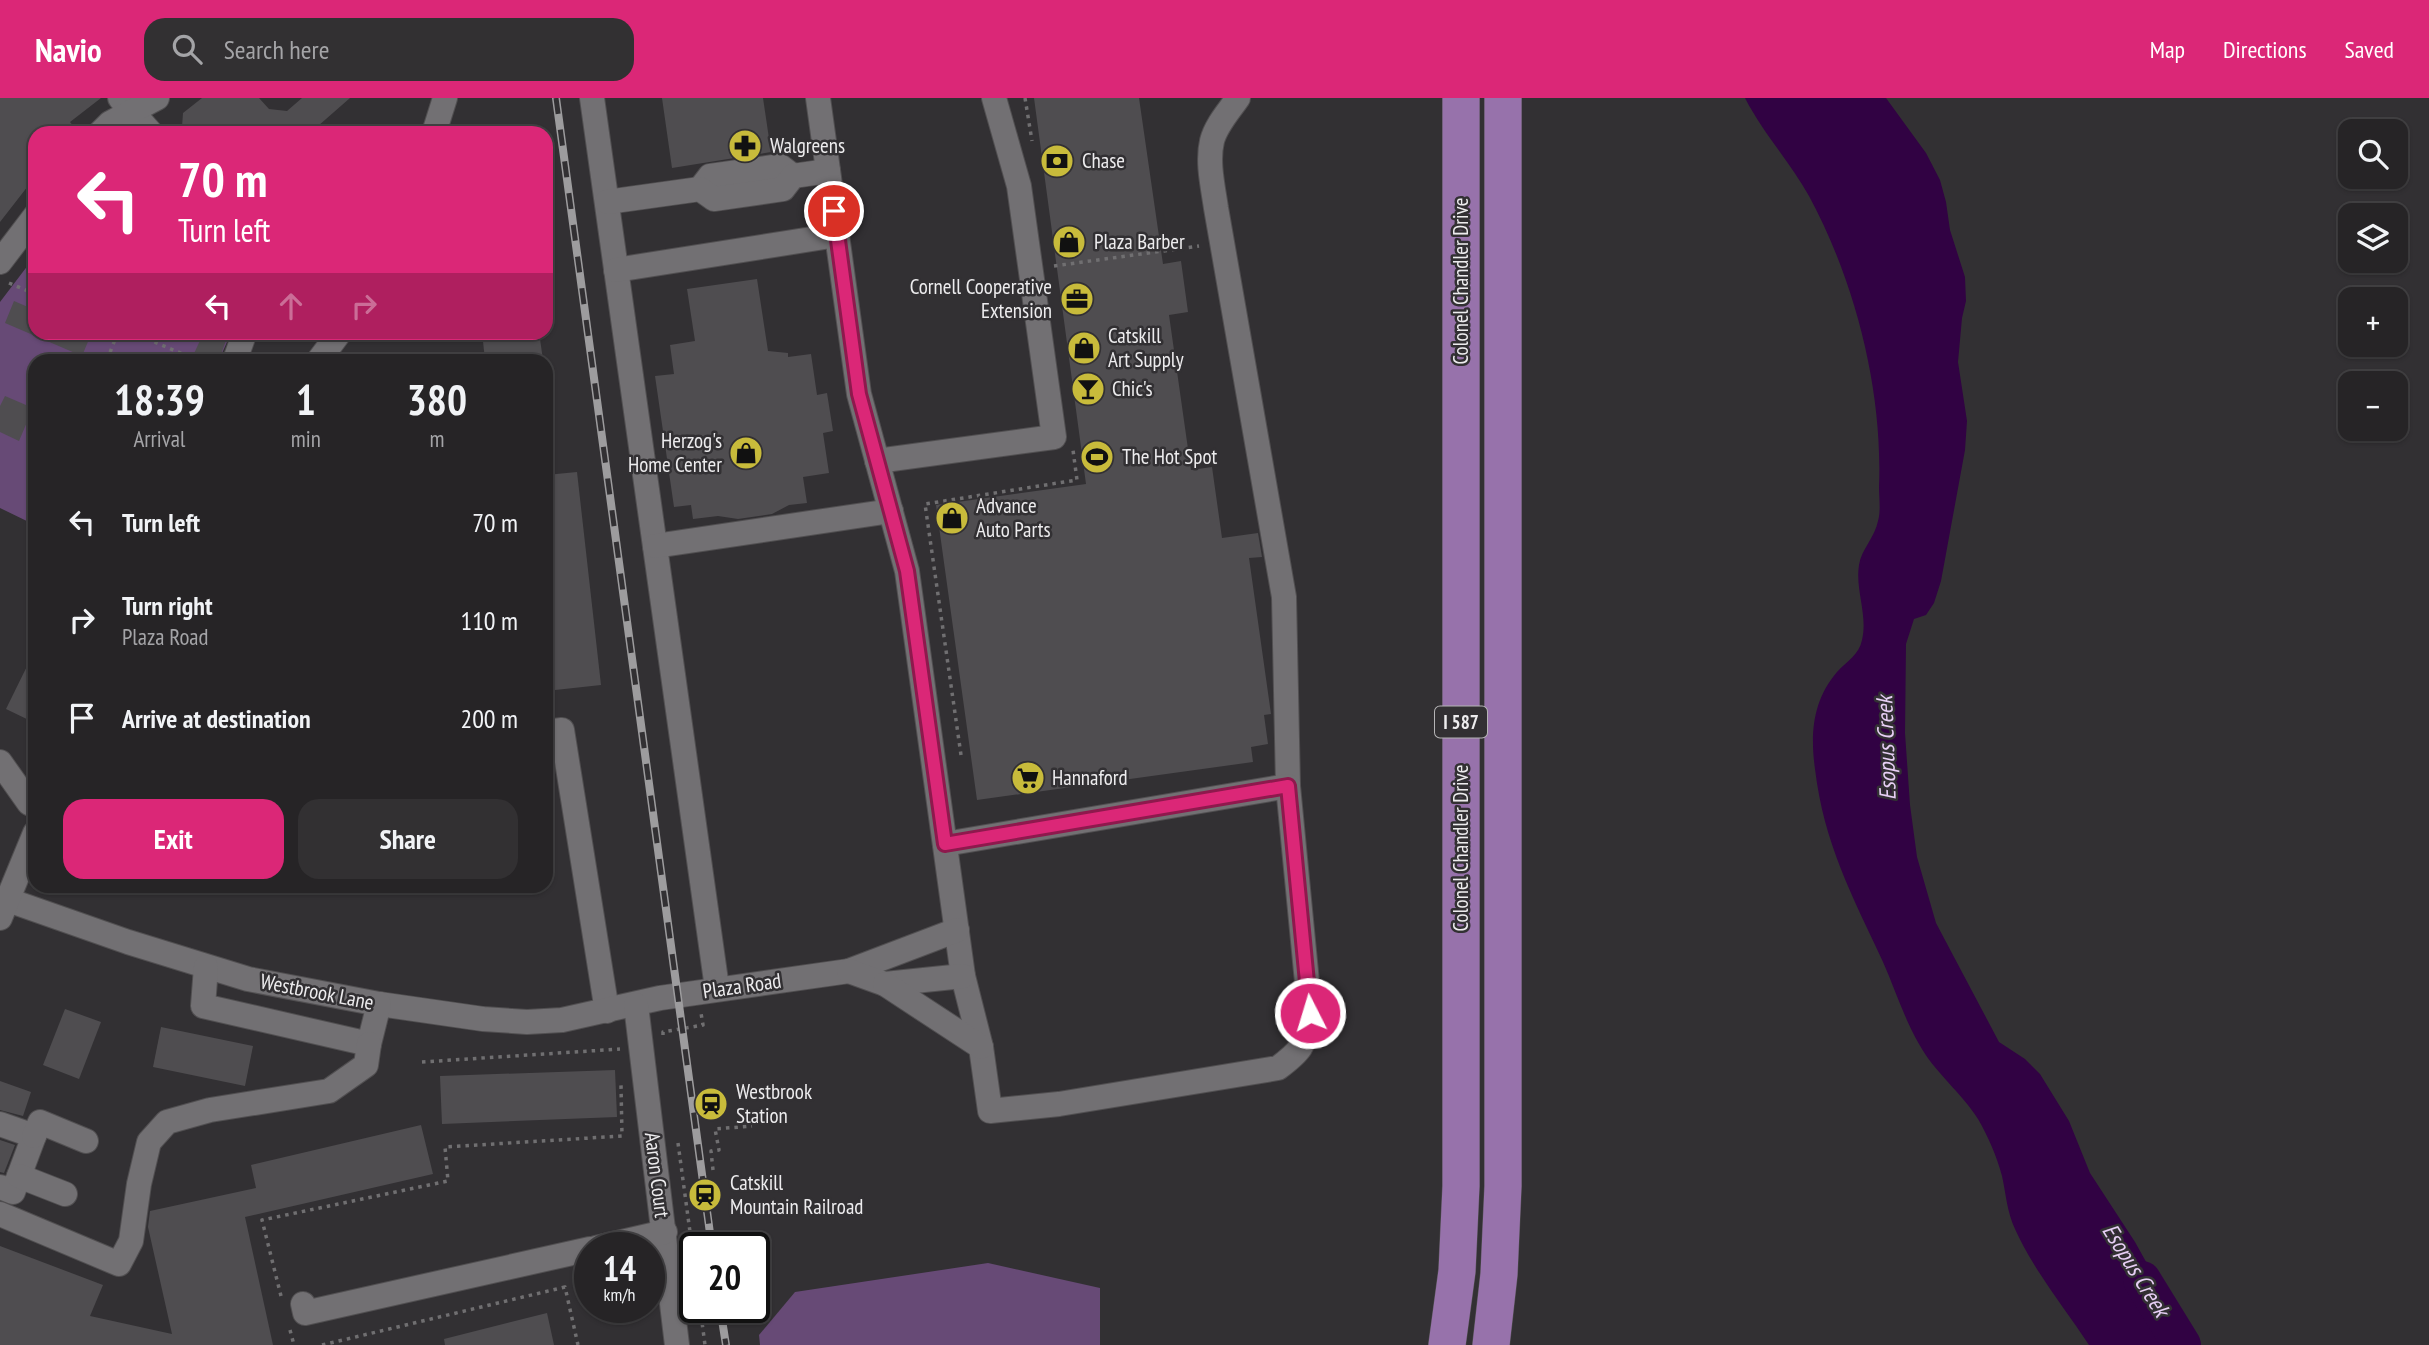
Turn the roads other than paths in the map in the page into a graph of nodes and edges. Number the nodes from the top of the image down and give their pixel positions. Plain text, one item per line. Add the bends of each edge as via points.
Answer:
1 (157, 98) edge
2 (445, 98) edge
3 (592, 98) edge
4 (818, 98) edge
5 (994, 98) edge
6 (1238, 98) edge
7 (1461, 98) edge
8 (1503, 98) edge
9 (125, 105) edge
10 (107, 126) edge
11 (144, 126) edge
12 (436, 126) edge
13 (828, 171) junction
14 (607, 202) junction
15 (28, 229) edge
16 (837, 234) junction
17 (616, 270) junction
18 (4, 273) edge
19 (877, 461) junction
20 (891, 511) junction
21 (655, 546) junction
22 (553, 731) edge
23 (0, 762) edge
24 (1288, 786) junction
25 (28, 802) edge
26 (945, 844) junction
27 (28, 850) edge
28 (4, 909) edge
29 (957, 929) junction
30 (206, 968) junction
31 (849, 971) junction
32 (963, 976) junction
33 (885, 984) junction
34 (708, 990) junction
35 (379, 1004) junction
36 (636, 1004) junction
37 (607, 1011) junction
38 (369, 1044) junction
39 (981, 1047) junction
40 (0, 1124) edge
41 (34, 1136) junction
42 (86, 1141) dead end
43 (9, 1182) edge
44 (65, 1194) dead end
45 (0, 1214) edge
46 (665, 1232) joint
47 (574, 1253) edge
48 (292, 1311) road end
49 (677, 1345) edge
50 (1447, 1345) edge
51 (1490, 1345) edge

1 - 9 street
2 - 12 street
3 - 14 street
4 - 13 street
5 - 19 street via 1019,186 1054,437
6 - 24 street via 1217,128 1211,160 1284,597
7 - 50 highway, Colonel Chandler Drive / I 587 via 1461,1186
8 - 51 highway, Colonel Chandler Drive / I 587 via 1503,1186
9 - 10 street
9 - 11 street
13 - 14 street via 793,176 780,166 710,176 700,189
13 - 16 street
14 - 17 street
15 - 18 street
16 - 17 street
16 - 19 street via 859,394
17 - 21 street
19 - 20 street
20 - 21 street
20 - 26 street via 907,571
21 - 34 street
22 - 37 street via 562,730
23 - 25 street
24 - 26 street
24 - 39 street via 1310,1013 1300,1051 1279,1068 990,1111
26 - 29 street
27 - 28 street
28 - 30 street, Westbrook Lane
29 - 31 street, Plaza Road
29 - 32 street
30 - 35 street, Westbrook Lane
30 - 38 street via 203,1006
31 - 33 street, Plaza Road
31 - 34 street, Plaza Road
32 - 33 street, Plaza Road
32 - 39 street
33 - 39 street
34 - 36 street, Plaza Road
35 - 37 street, Westbrook Lane via 527,1022
35 - 38 street
36 - 37 street, Westbrook Lane
36 - 46 street, Aaron Court
38 - 45 street via 366,1065 329,1091 210,1110 167,1122 149,1142 131,1241 119,1264
40 - 41 street
41 - 42 street via 40,1122
41 - 43 street
43 - 44 street
46 - 49 street, Aaron Court
47 - 48 street via 304,1313

